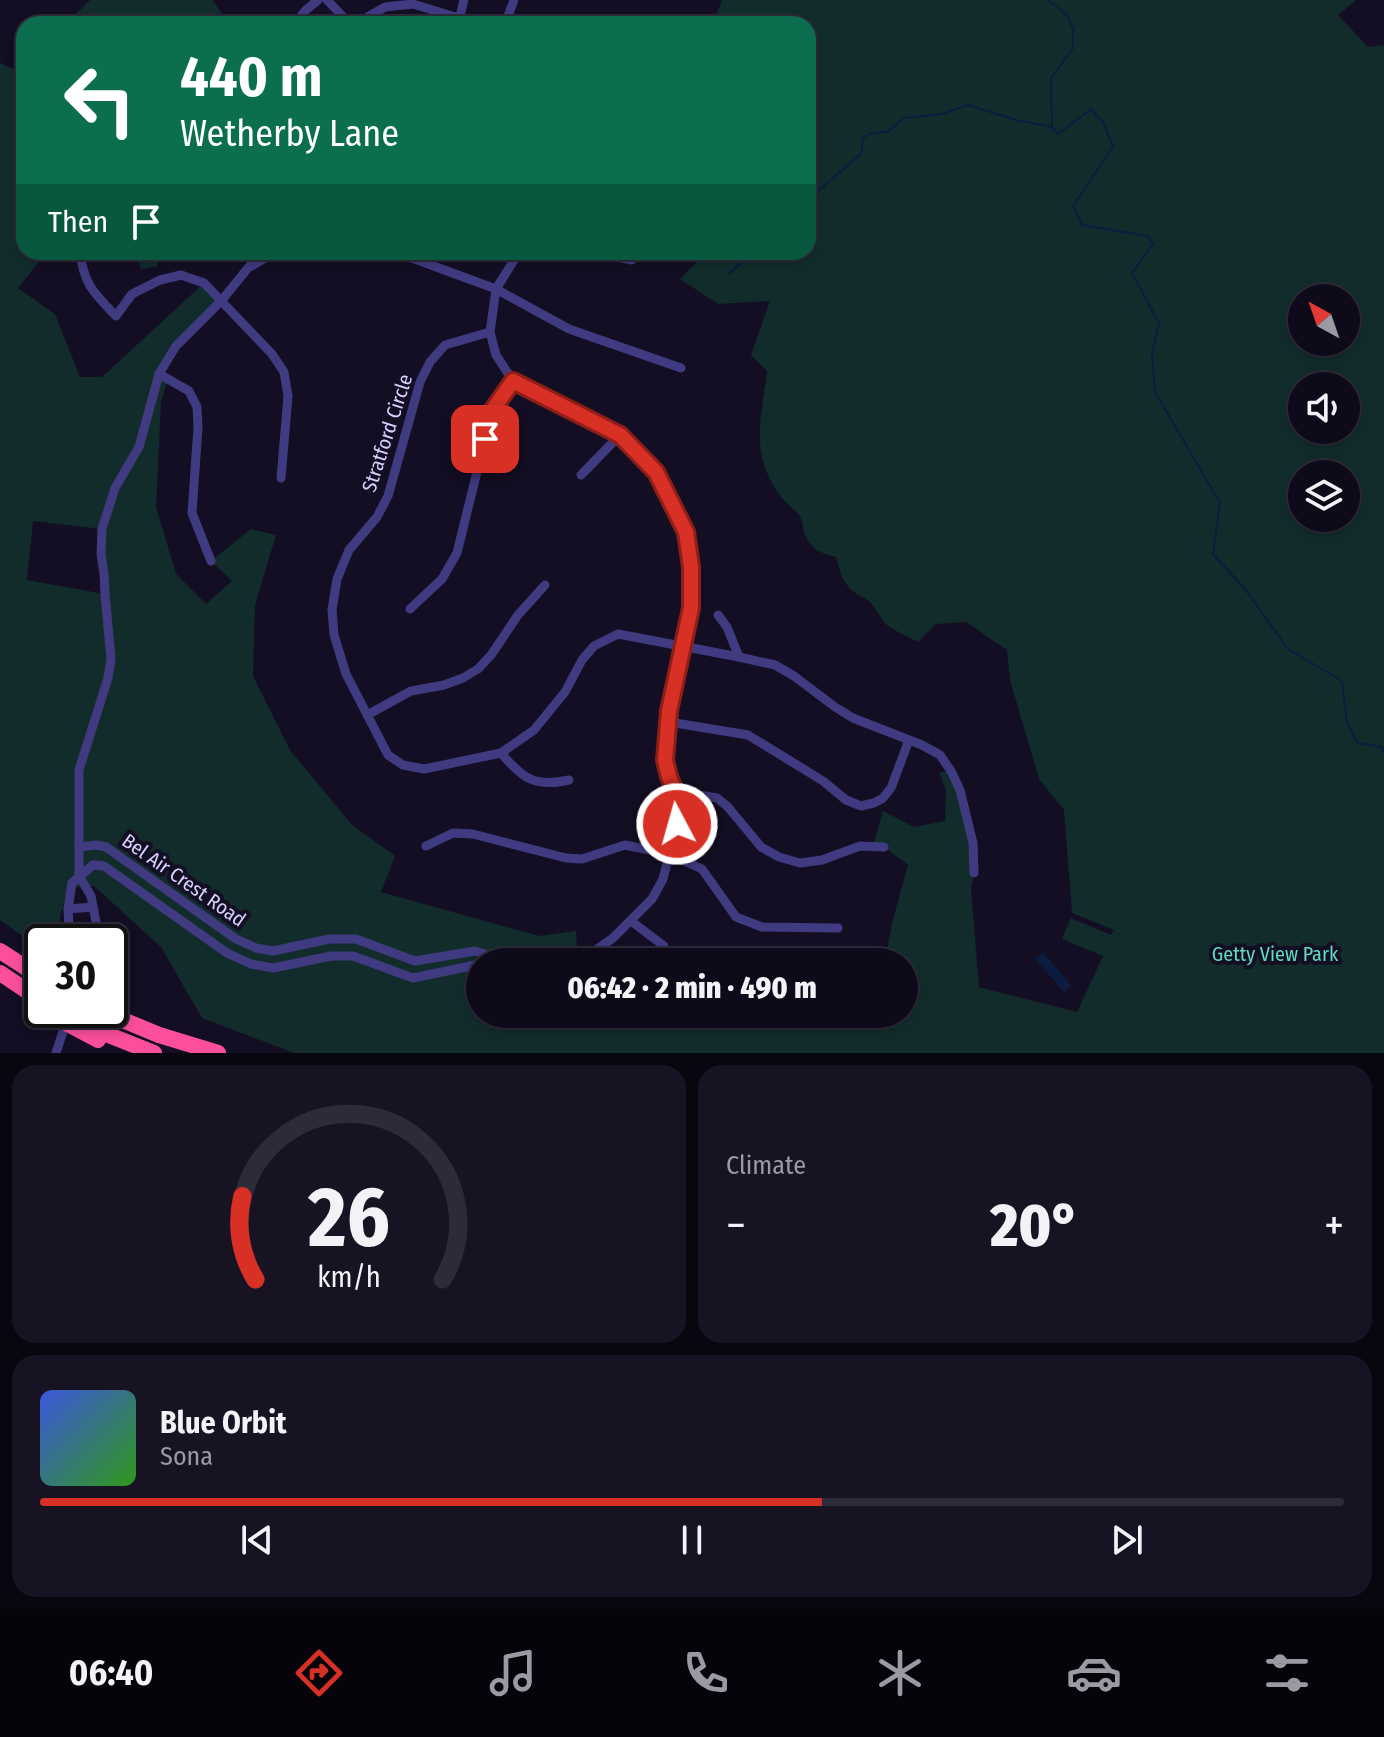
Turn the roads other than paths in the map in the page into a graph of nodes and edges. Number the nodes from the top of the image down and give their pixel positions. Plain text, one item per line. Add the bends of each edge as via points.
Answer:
1 (318, 0) edge
2 (327, 0) edge
3 (301, 16) edge
4 (344, 16) edge
5 (368, 16) edge
6 (445, 16) edge
7 (81, 260) edge
8 (254, 260) edge
9 (261, 260) edge
10 (417, 260) edge
11 (514, 260) edge
12 (248, 267) junction
13 (496, 289) junction
14 (222, 300) junction
15 (490, 332) junction
16 (681, 368) dead end
17 (159, 374) junction
18 (513, 381) junction
19 (620, 435) junction
20 (581, 475) dead end
21 (281, 478) dead end
22 (211, 561) dead end
23 (545, 585) dead end
24 (410, 609) dead end
25 (718, 615) dead end
26 (683, 646) junction
27 (739, 657) junction
28 (367, 715) junction
29 (669, 722) junction
30 (909, 740) junction
31 (501, 753) junction
32 (569, 780) dead end
33 (675, 791) junction
34 (426, 846) dead end
35 (79, 847) junction
36 (884, 847) dead end
37 (669, 854) junction
38 (974, 873) dead end
39 (79, 876) junction
40 (93, 907) junction
41 (68, 909) junction
42 (631, 921) junction
43 (69, 924) edge
44 (96, 924) edge
45 (838, 928) dead end
46 (664, 946) dead end
47 (598, 948) edge
48 (0, 951) edge
49 (466, 952) edge
50 (24, 967) edge
51 (466, 967) edge
52 (0, 973) edge
53 (0, 984) edge
54 (24, 992) edge
55 (24, 995) edge
56 (128, 1022) edge
57 (64, 1028) edge
58 (85, 1028) edge
59 (86, 1028) edge
60 (99, 1036) junction
61 (56, 1053) edge
62 (130, 1053) edge
63 (154, 1053) edge
64 (218, 1053) edge

1 - 3 street
2 - 4 street
5 - 6 street via 385,7 413,4
7 - 14 street via 91,290 116,316 132,294 181,275 204,283
8 - 12 street
9 - 12 street
10 - 13 street
11 - 13 street
12 - 14 street
13 - 15 street
13 - 16 street via 569,329
14 - 17 street via 176,346
14 - 21 street via 284,372 288,396
15 - 18 street via 496,355
15 - 28 street, Stratford Circle via 445,345 430,362 388,496 349,550 337,579 334,635
17 - 22 street via 189,391 197,407 192,513
17 - 35 street via 139,447 115,488 102,529 111,659 79,770
18 - 19 street
18 - 24 street via 492,411 457,553 442,579
19 - 20 street
19 - 26 street via 656,472 686,532 691,608
23 - 28 street via 478,669 444,685 411,691
25 - 27 street
26 - 27 street, Stratford Circle
26 - 29 street
26 - 31 street, Stratford Circle via 618,634 594,646 543,720
27 - 30 street, Stratford Circle via 775,665 853,718
28 - 31 street, Stratford Circle via 388,755 403,765 424,769
29 - 30 street via 748,735 861,806 883,798 891,788
29 - 33 street via 665,760
30 - 38 street, Stratford Circle via 940,755 951,771 973,843
31 - 32 street via 530,780
33 - 36 street via 717,798 761,847 800,863 860,846
33 - 37 street via 677,824
34 - 37 street via 453,833 566,858 582,859 625,845
35 - 39 street
35 - 49 street, Bel Air Crest Road via 106,847 256,948 273,951 356,939 415,961
37 - 42 street via 652,899
37 - 45 street via 702,869 736,917 762,927
39 - 40 street
39 - 41 street via 72,883
39 - 51 street, Bel Air Crest Road via 93,865 104,866 227,953 251,964 273,968 353,956 413,978
40 - 41 street
40 - 44 street
41 - 43 street
42 - 46 street
42 - 47 street
48 - 50 highway
52 - 54 highway
53 - 55 highway
56 - 64 highway
57 - 61 street
58 - 60 highway, bridge
59 - 60 highway
60 - 62 highway
60 - 63 highway

